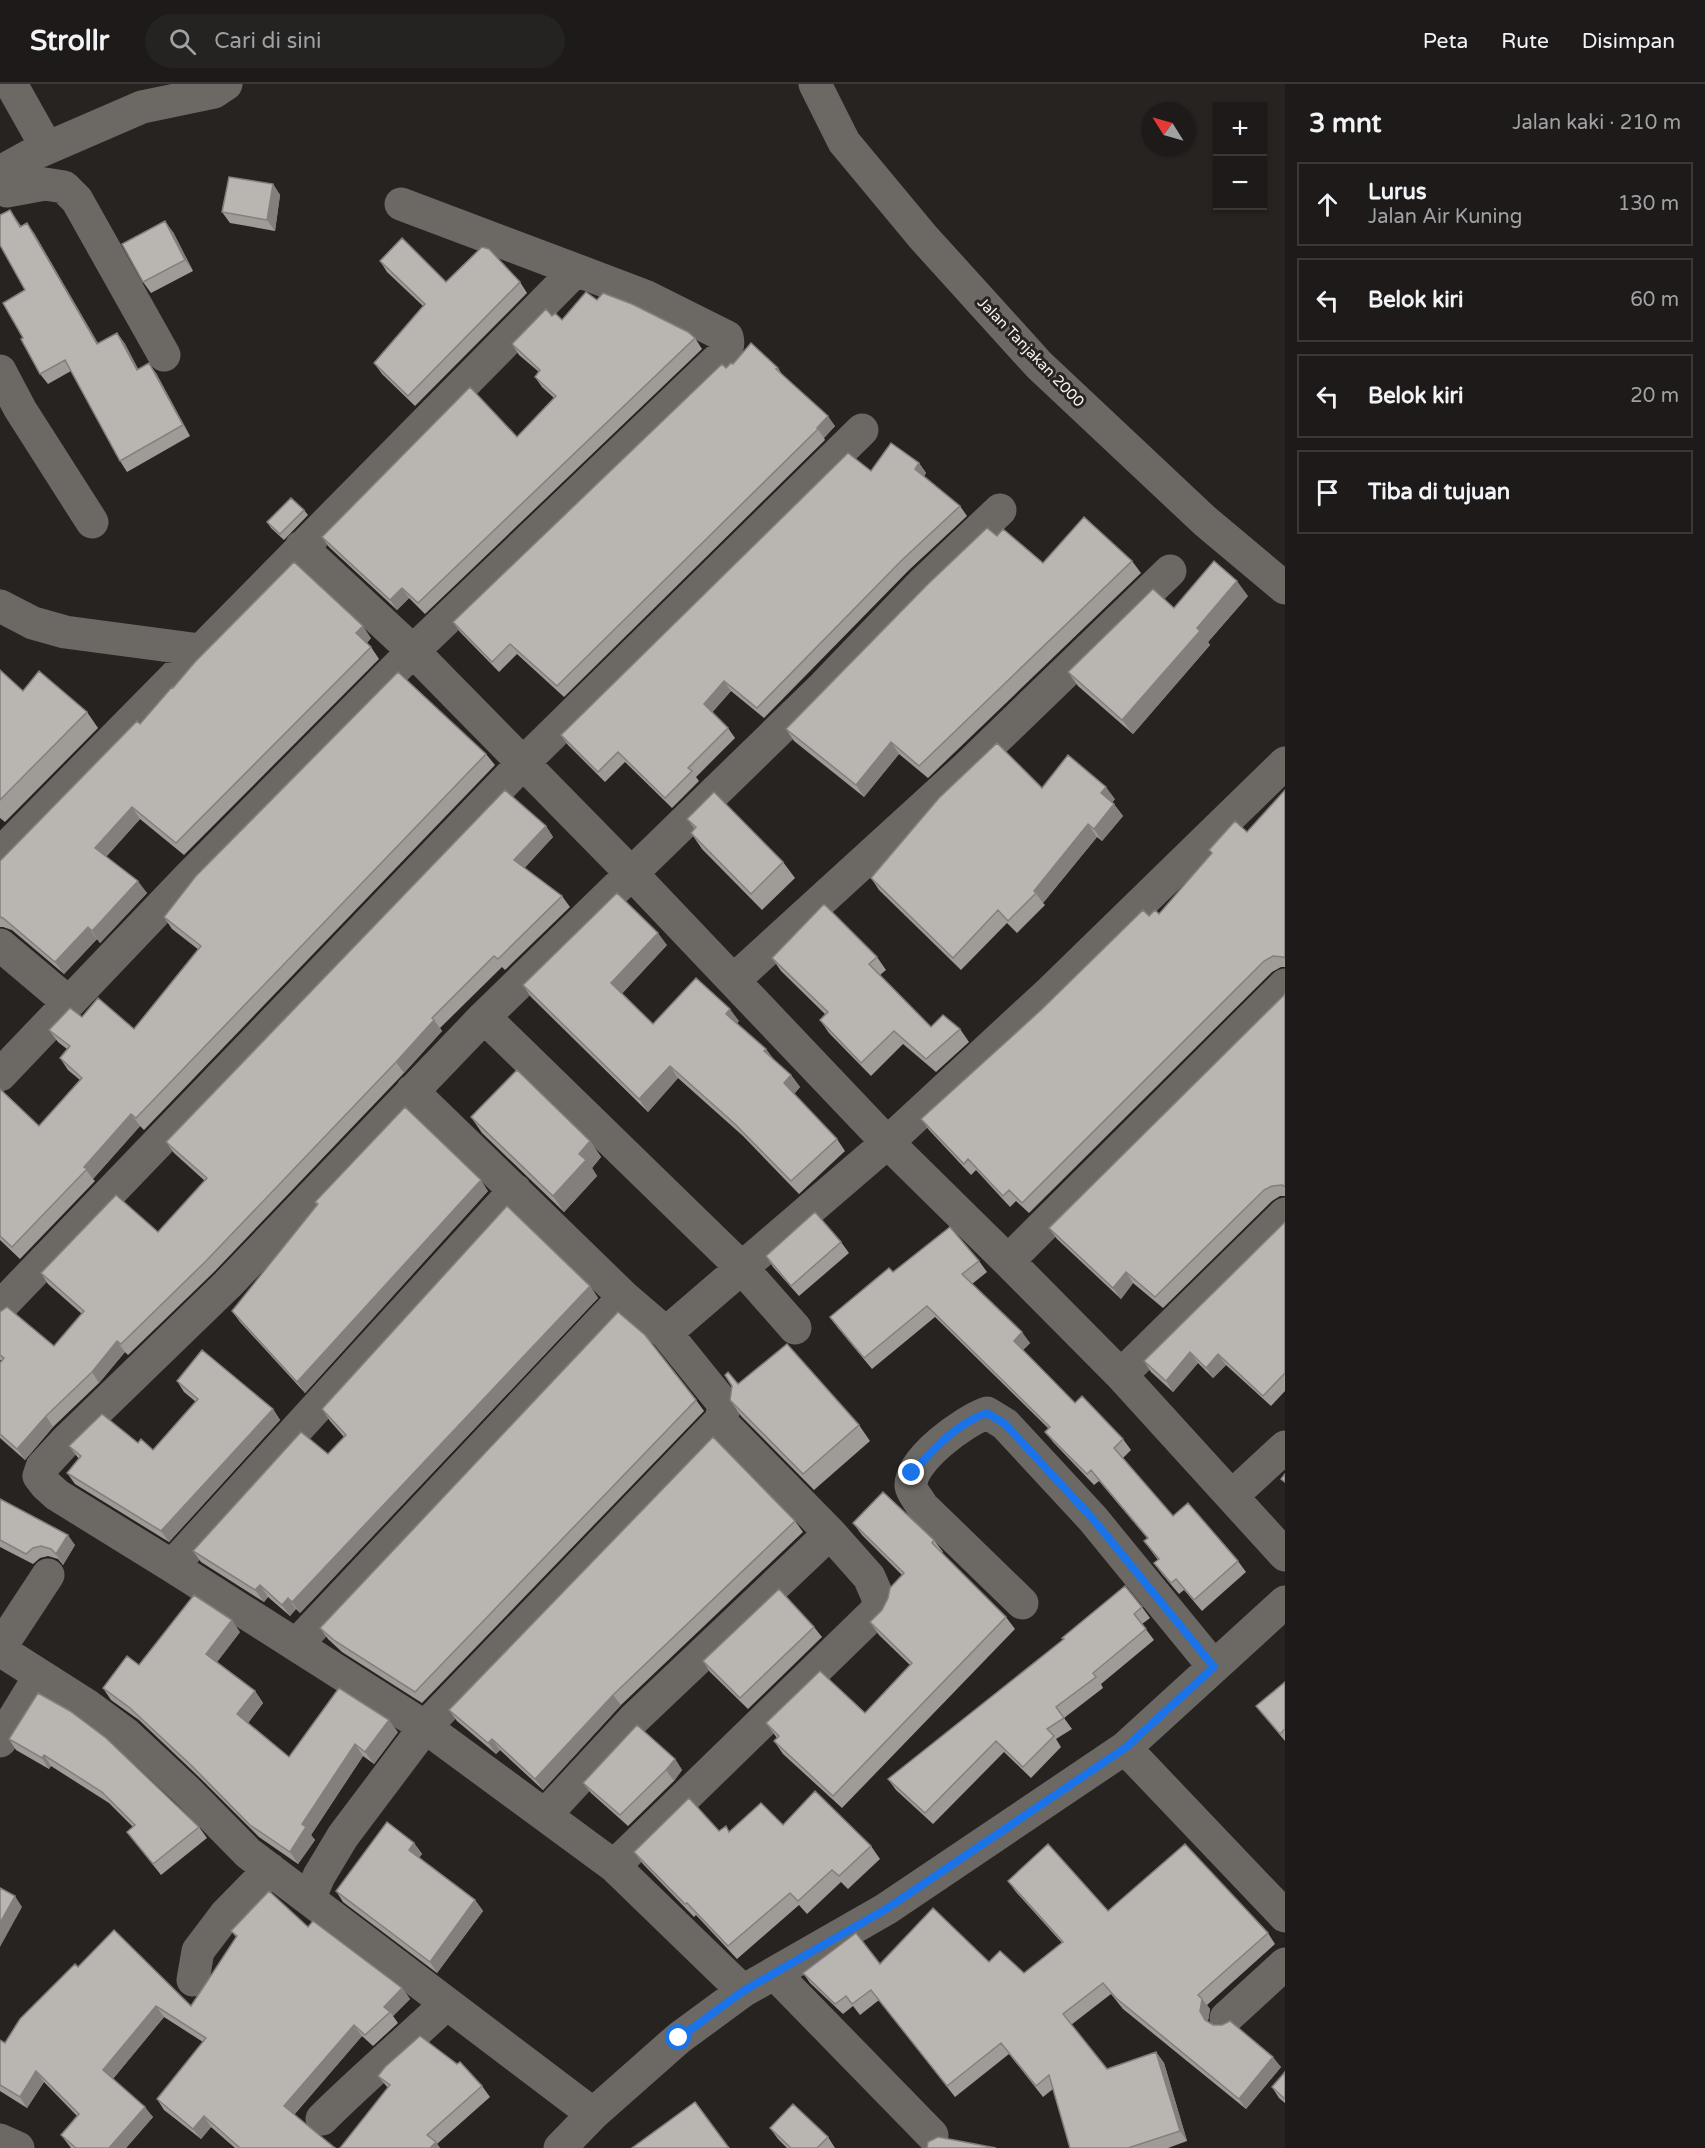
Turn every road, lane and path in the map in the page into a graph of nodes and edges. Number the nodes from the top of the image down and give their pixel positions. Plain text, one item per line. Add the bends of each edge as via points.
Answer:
1 (11, 84) edge
2 (226, 84) edge
3 (815, 84) edge
4 (47, 148) junction
5 (0, 172) edge
6 (0, 186) edge
7 (401, 204) dead end
8 (576, 270) junction
9 (164, 355) dead end
10 (0, 371) edge
11 (10, 416) edge
12 (862, 430) dead end
13 (1000, 510) dead end
14 (92, 522) dead end
15 (301, 547) junction
16 (1170, 571) dead end
17 (1285, 588) edge
18 (0, 606) edge
19 (200, 651) junction
20 (413, 651) junction
21 (523, 763) junction
22 (1285, 763) edge
23 (0, 854) edge
24 (631, 873) junction
25 (0, 945) edge
26 (734, 980) junction
27 (1285, 985) edge
28 (69, 1003) junction
29 (484, 1017) junction
30 (0, 1075) edge
31 (412, 1091) junction
32 (888, 1143) junction
33 (515, 1190) junction
34 (1285, 1214) edge
35 (1008, 1261) junction
36 (742, 1268) junction
37 (624, 1297) junction
38 (0, 1307) edge
39 (795, 1328) dead end
40 (666, 1333) junction
41 (1121, 1375) junction
42 (720, 1421) junction
43 (1285, 1447) edge
44 (1232, 1496) junction
45 (830, 1533) junction
46 (1285, 1555) edge
47 (172, 1566) junction
48 (48, 1575) dead end
49 (1285, 1602) edge
50 (1022, 1603) dead end
51 (296, 1645) junction
52 (0, 1649) edge
53 (1214, 1667) junction
54 (40, 1676) junction
55 (425, 1727) junction
56 (0, 1741) edge
57 (1125, 1748) junction
58 (545, 1815) junction
59 (614, 1866) junction
60 (270, 1869) junction
61 (309, 1899) junction
62 (1285, 1916) edge
63 (1285, 1964) edge
64 (774, 1973) junction
65 (193, 1980) dead end
66 (743, 1991) junction
67 (446, 2004) junction
68 (1226, 2018) dead end
69 (593, 2114) junction
70 (322, 2120) dead end
71 (932, 2135) dead end
72 (0, 2140) edge
73 (18, 2148) edge
74 (560, 2148) edge

1 - 4 street
2 - 4 street via 214,92 142,107
3 - 17 street, Jalan Tanjakan 2000 via 844,142 923,237 1039,365 1205,521
4 - 5 street
6 - 9 street via 8,191 45,184 64,187 77,200
7 - 8 street
8 - 15 street
8 - 20 street via 647,297 728,337 728,350
10 - 11 street
11 - 14 street
12 - 21 street
13 - 24 street
15 - 19 street
15 - 20 street
16 - 26 street via 964,770
18 - 19 street via 33,623 65,632
19 - 23 street
20 - 21 street
20 - 28 street
21 - 24 street
21 - 38 street
22 - 32 street
24 - 26 street
24 - 29 street
25 - 28 street
26 - 32 street
27 - 35 street
28 - 30 street
29 - 31 street
29 - 36 street
31 - 33 street
31 - 47 street via 227,1285 42,1467 41,1480 57,1495
32 - 35 street
32 - 36 street
33 - 37 street
33 - 47 street
34 - 41 street
35 - 41 street
36 - 39 street
36 - 40 street
37 - 40 street
37 - 51 street
40 - 42 street via 725,1406
41 - 44 street
42 - 45 street
42 - 55 street
43 - 44 street
44 - 46 street
45 - 58 street via 634,1719
45 - 59 street via 869,1577 880,1602 874,1613
47 - 51 street
48 - 52 street
49 - 53 street
50 - 53 street via 922,1506 911,1488 912,1473 926,1457 961,1425 987,1413 1005,1424 1093,1519
51 - 55 street
52 - 54 street
53 - 57 street
54 - 56 street
54 - 60 street via 126,1734 248,1853
55 - 58 street
55 - 61 street via 342,1836
57 - 62 street
57 - 64 street via 886,1909
58 - 59 street
59 - 66 street
60 - 61 street
60 - 65 street via 226,1914 198,1951
61 - 67 street
63 - 68 street
64 - 66 street
64 - 71 street
66 - 69 street via 679,2038
67 - 69 street
67 - 70 street
69 - 74 street
72 - 73 street

